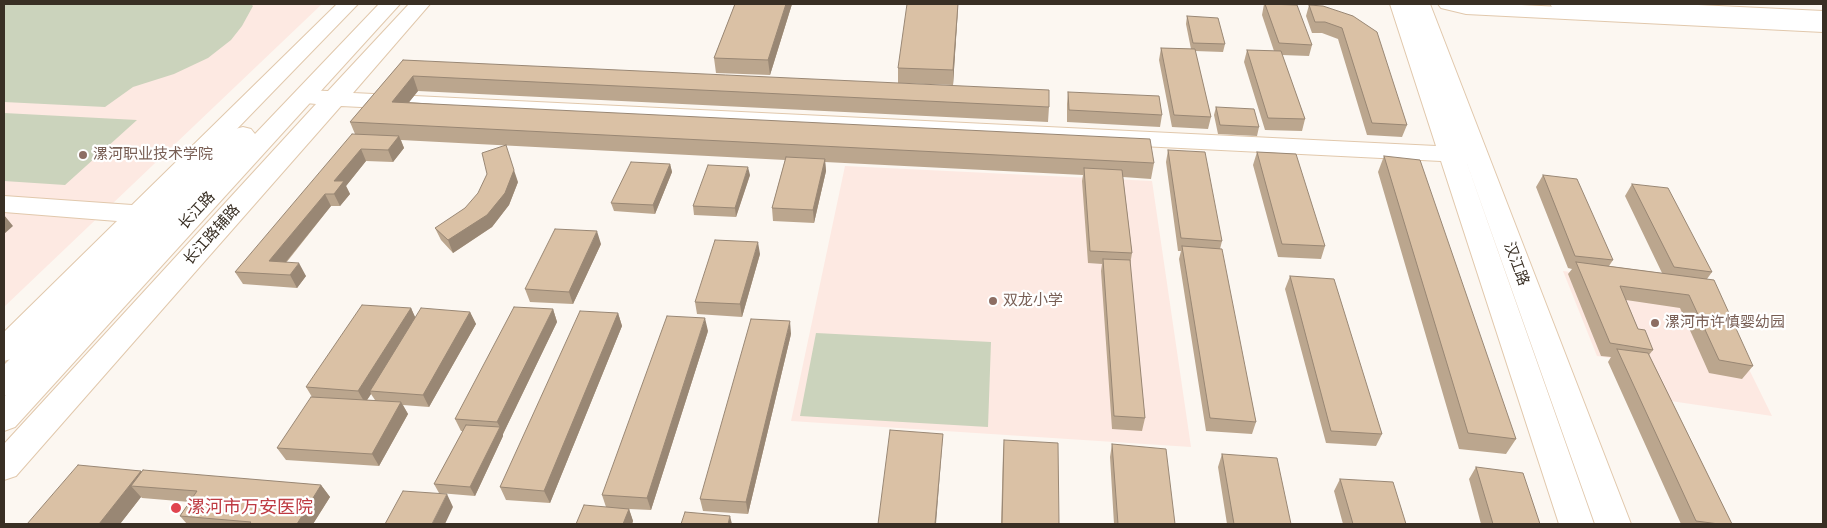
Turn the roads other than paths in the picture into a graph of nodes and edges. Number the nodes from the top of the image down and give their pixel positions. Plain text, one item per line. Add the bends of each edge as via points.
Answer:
1 (348, 4) edge
2 (369, 4) edge
3 (390, 4) edge
4 (420, 4) edge
5 (1400, 4) edge
6 (1420, 4) edge
7 (1448, 4) edge
8 (1560, 4) edge
9 (1806, 4) edge
10 (1823, 5) edge
11 (1823, 17) edge
12 (1823, 26) edge
13 (304, 97) junction
14 (334, 99) junction
15 (1452, 154) junction
16 (4, 204) edge
17 (140, 214) junction
18 (4, 350) edge
19 (4, 384) edge
20 (4, 418) edge
21 (4, 466) edge
22 (1577, 524) edge
23 (1613, 524) edge

1 - 17 street
2 - 19 street, 长江路
3 - 13 street, 长江路
4 - 14 street, 长江路辅路
5 - 15 street, 汉江路
6 - 23 street, 汉江路
7 - 12 street via 1466,8
8 - 11 street
9 - 10 street
13 - 14 street
13 - 20 street, 长江路
14 - 15 street
14 - 21 street, 长江路辅路
15 - 22 street, 汉江路
16 - 17 street
17 - 18 street

